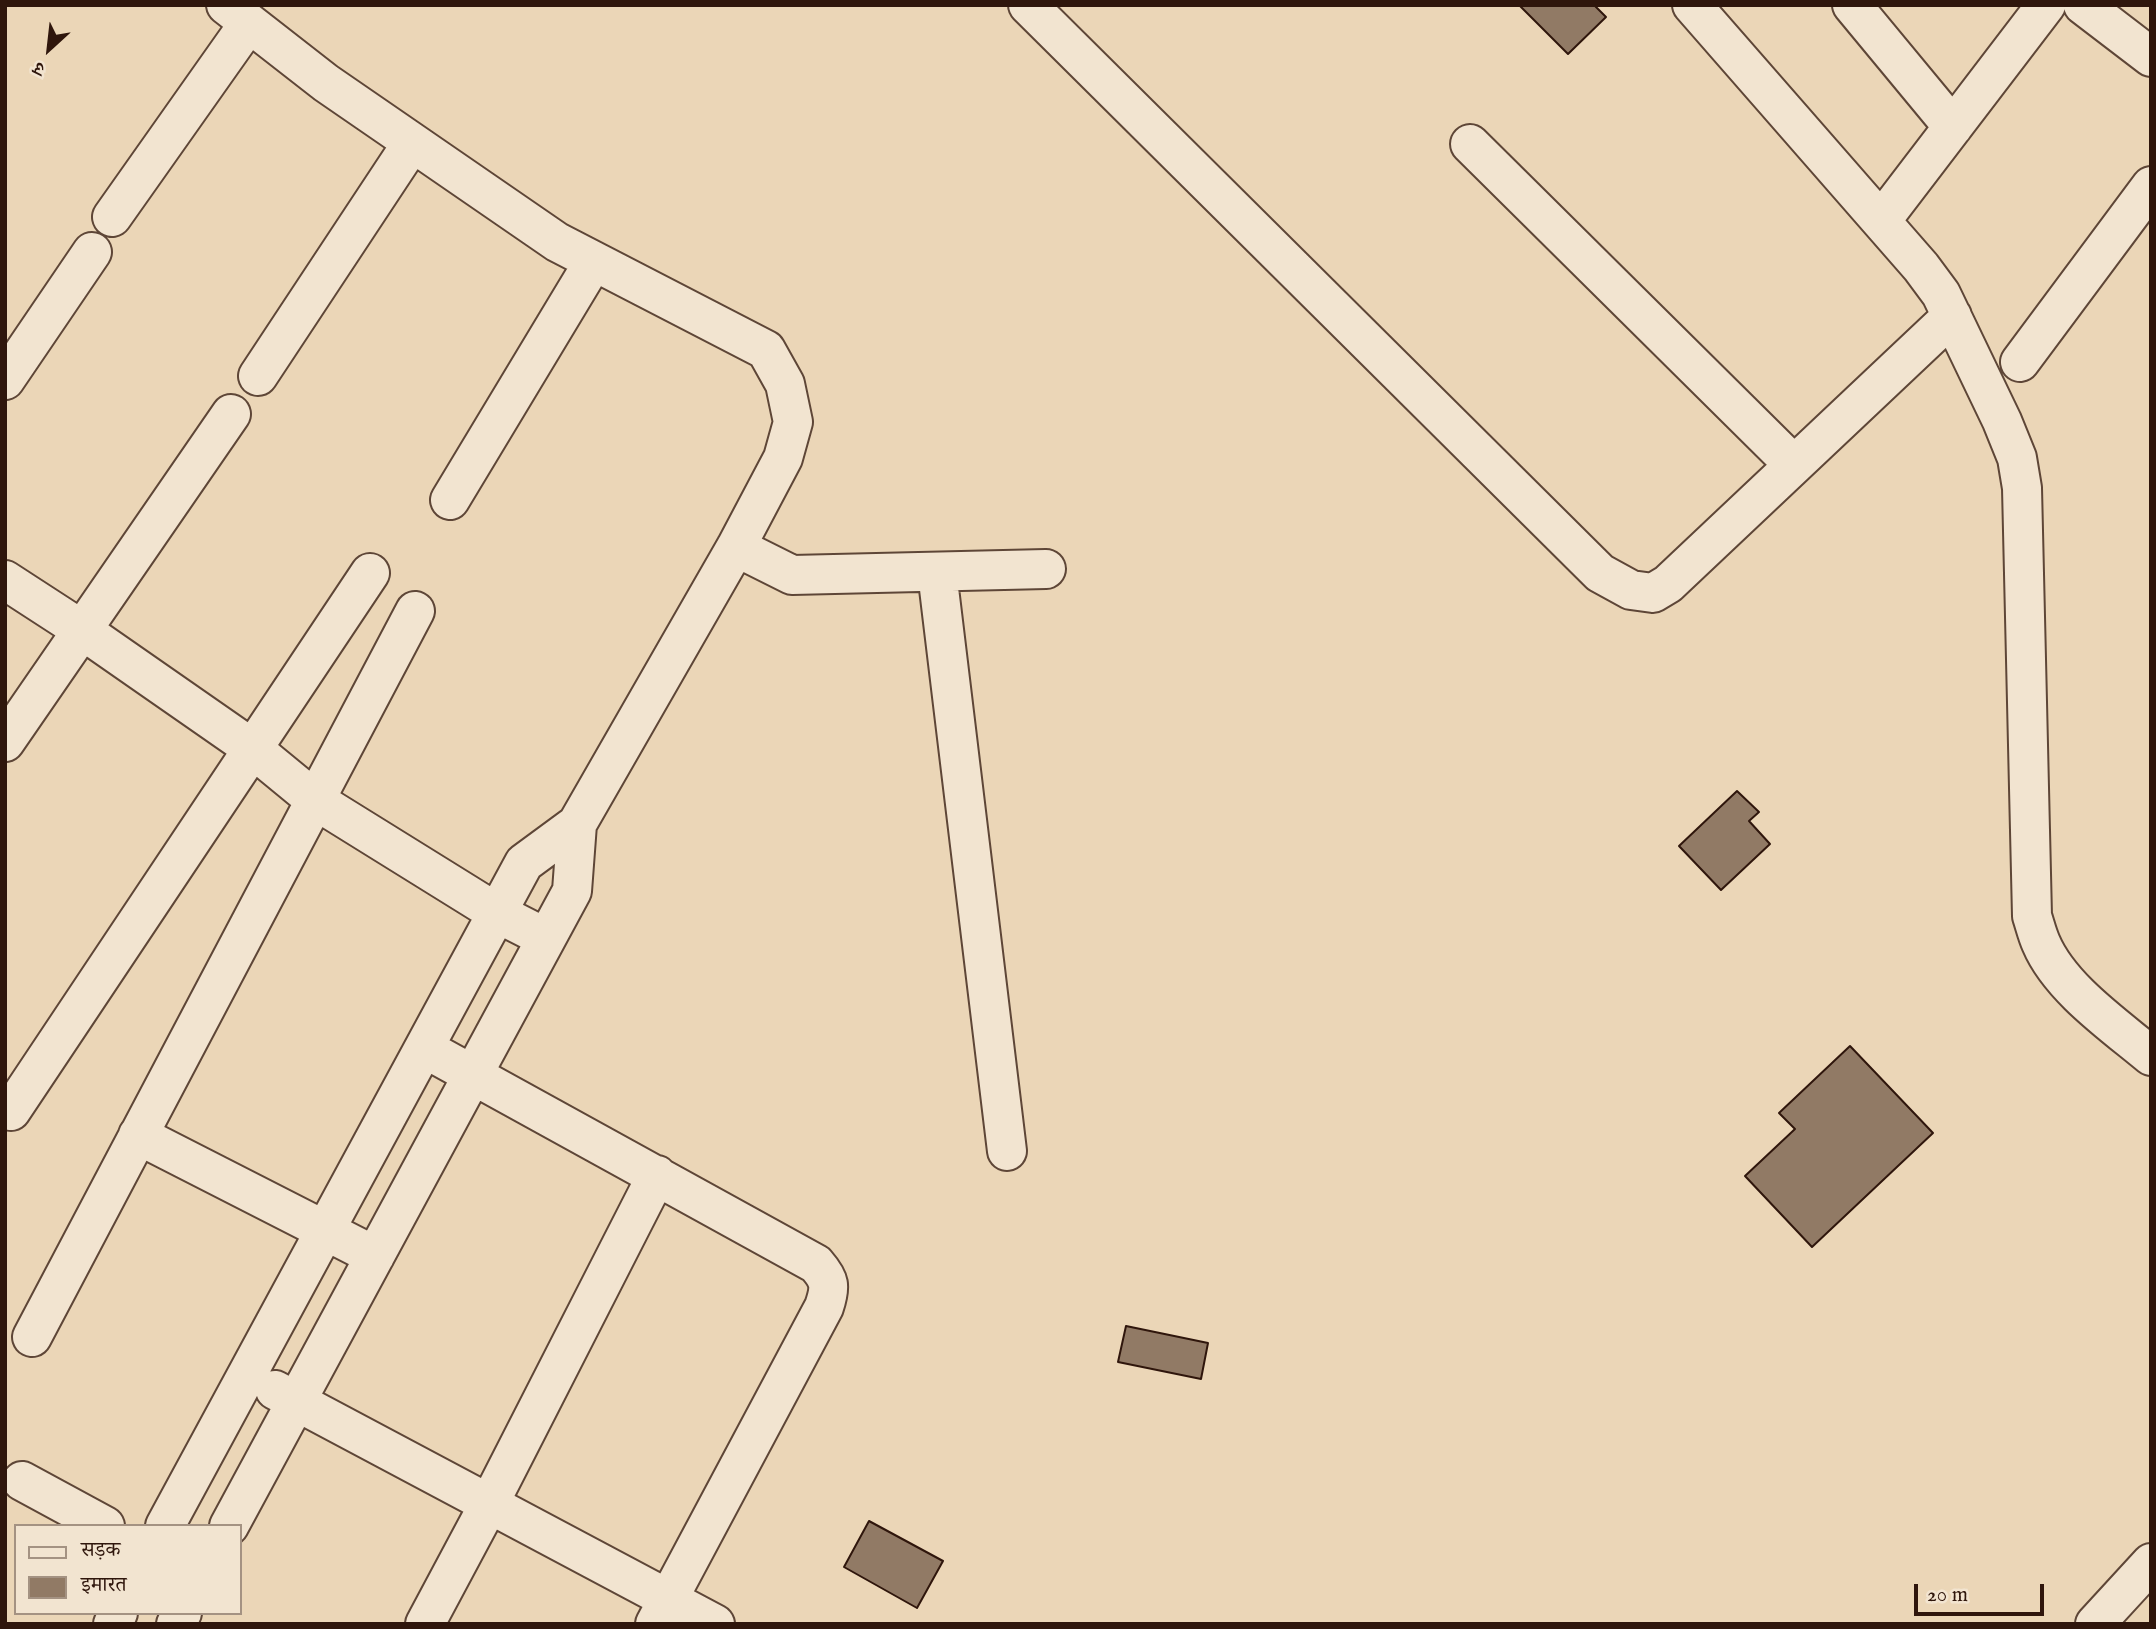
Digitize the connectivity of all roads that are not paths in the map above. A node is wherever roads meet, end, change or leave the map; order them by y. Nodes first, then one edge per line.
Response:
1 (1028, 5) edge
2 (1692, 5) edge
3 (1852, 5) edge
4 (2046, 5) edge
5 (2082, 5) edge
6 (238, 14) edge
7 (2151, 57) edge
8 (1953, 127) junction
9 (412, 143) junction
10 (1470, 144) dead end
11 (2151, 186) edge
12 (112, 217) dead end
13 (1881, 221) junction
14 (92, 252) dead end
15 (594, 261) junction
16 (1952, 316) junction
17 (2020, 362) dead end
18 (258, 376) dead end
19 (5, 380) edge
20 (231, 414) dead end
21 (1794, 465) junction
22 (450, 500) dead end
23 (736, 547) junction
24 (1046, 569) dead end
25 (937, 572) junction
26 (370, 573) dead end
27 (5, 580) edge
28 (415, 611) dead end
29 (82, 630) junction
30 (5, 742) edge
31 (253, 749) junction
32 (315, 800) junction
33 (578, 824) junction
34 (497, 913) junction
35 (546, 938) junction
36 (424, 1048) junction
37 (2151, 1056) edge
38 (472, 1075) junction
39 (11, 1111) dead end
40 (138, 1135) junction
41 (1007, 1151) dead end
42 (657, 1175) junction
43 (326, 1229) junction
44 (374, 1256) junction
45 (32, 1337) dead end
46 (246, 1376) junction
47 (296, 1402) junction
48 (22, 1481) dead end
49 (489, 1504) junction
50 (101, 1524) edge
51 (167, 1524) edge
52 (230, 1524) edge
53 (2151, 1563) edge
54 (661, 1611) edge
55 (425, 1624) edge
56 (715, 1624) edge
57 (2095, 1624) edge

1 - 21 street
2 - 13 street
3 - 8 street
4 - 8 street
5 - 7 street
6 - 9 street
6 - 12 street
8 - 13 street
9 - 15 street
9 - 18 street
10 - 21 street
11 - 17 street
13 - 16 street
14 - 19 street
15 - 22 street
15 - 23 street
16 - 21 street
16 - 37 street
20 - 29 street
23 - 25 street
23 - 33 street
24 - 25 street
25 - 41 street
26 - 31 street
27 - 29 street
28 - 32 street
29 - 30 street
29 - 31 street
31 - 32 street
31 - 39 street
32 - 34 street
32 - 40 street
33 - 34 street
33 - 35 street
34 - 35 street
34 - 36 street
35 - 38 street
36 - 38 street
36 - 43 street
38 - 42 street
38 - 44 street
40 - 43 street
40 - 45 street
42 - 49 street
42 - 54 street
43 - 44 street
43 - 46 street
44 - 47 street
46 - 47 street
46 - 51 street
47 - 49 street
47 - 52 street
48 - 50 street
49 - 54 street
49 - 55 street
53 - 57 street
54 - 56 street

